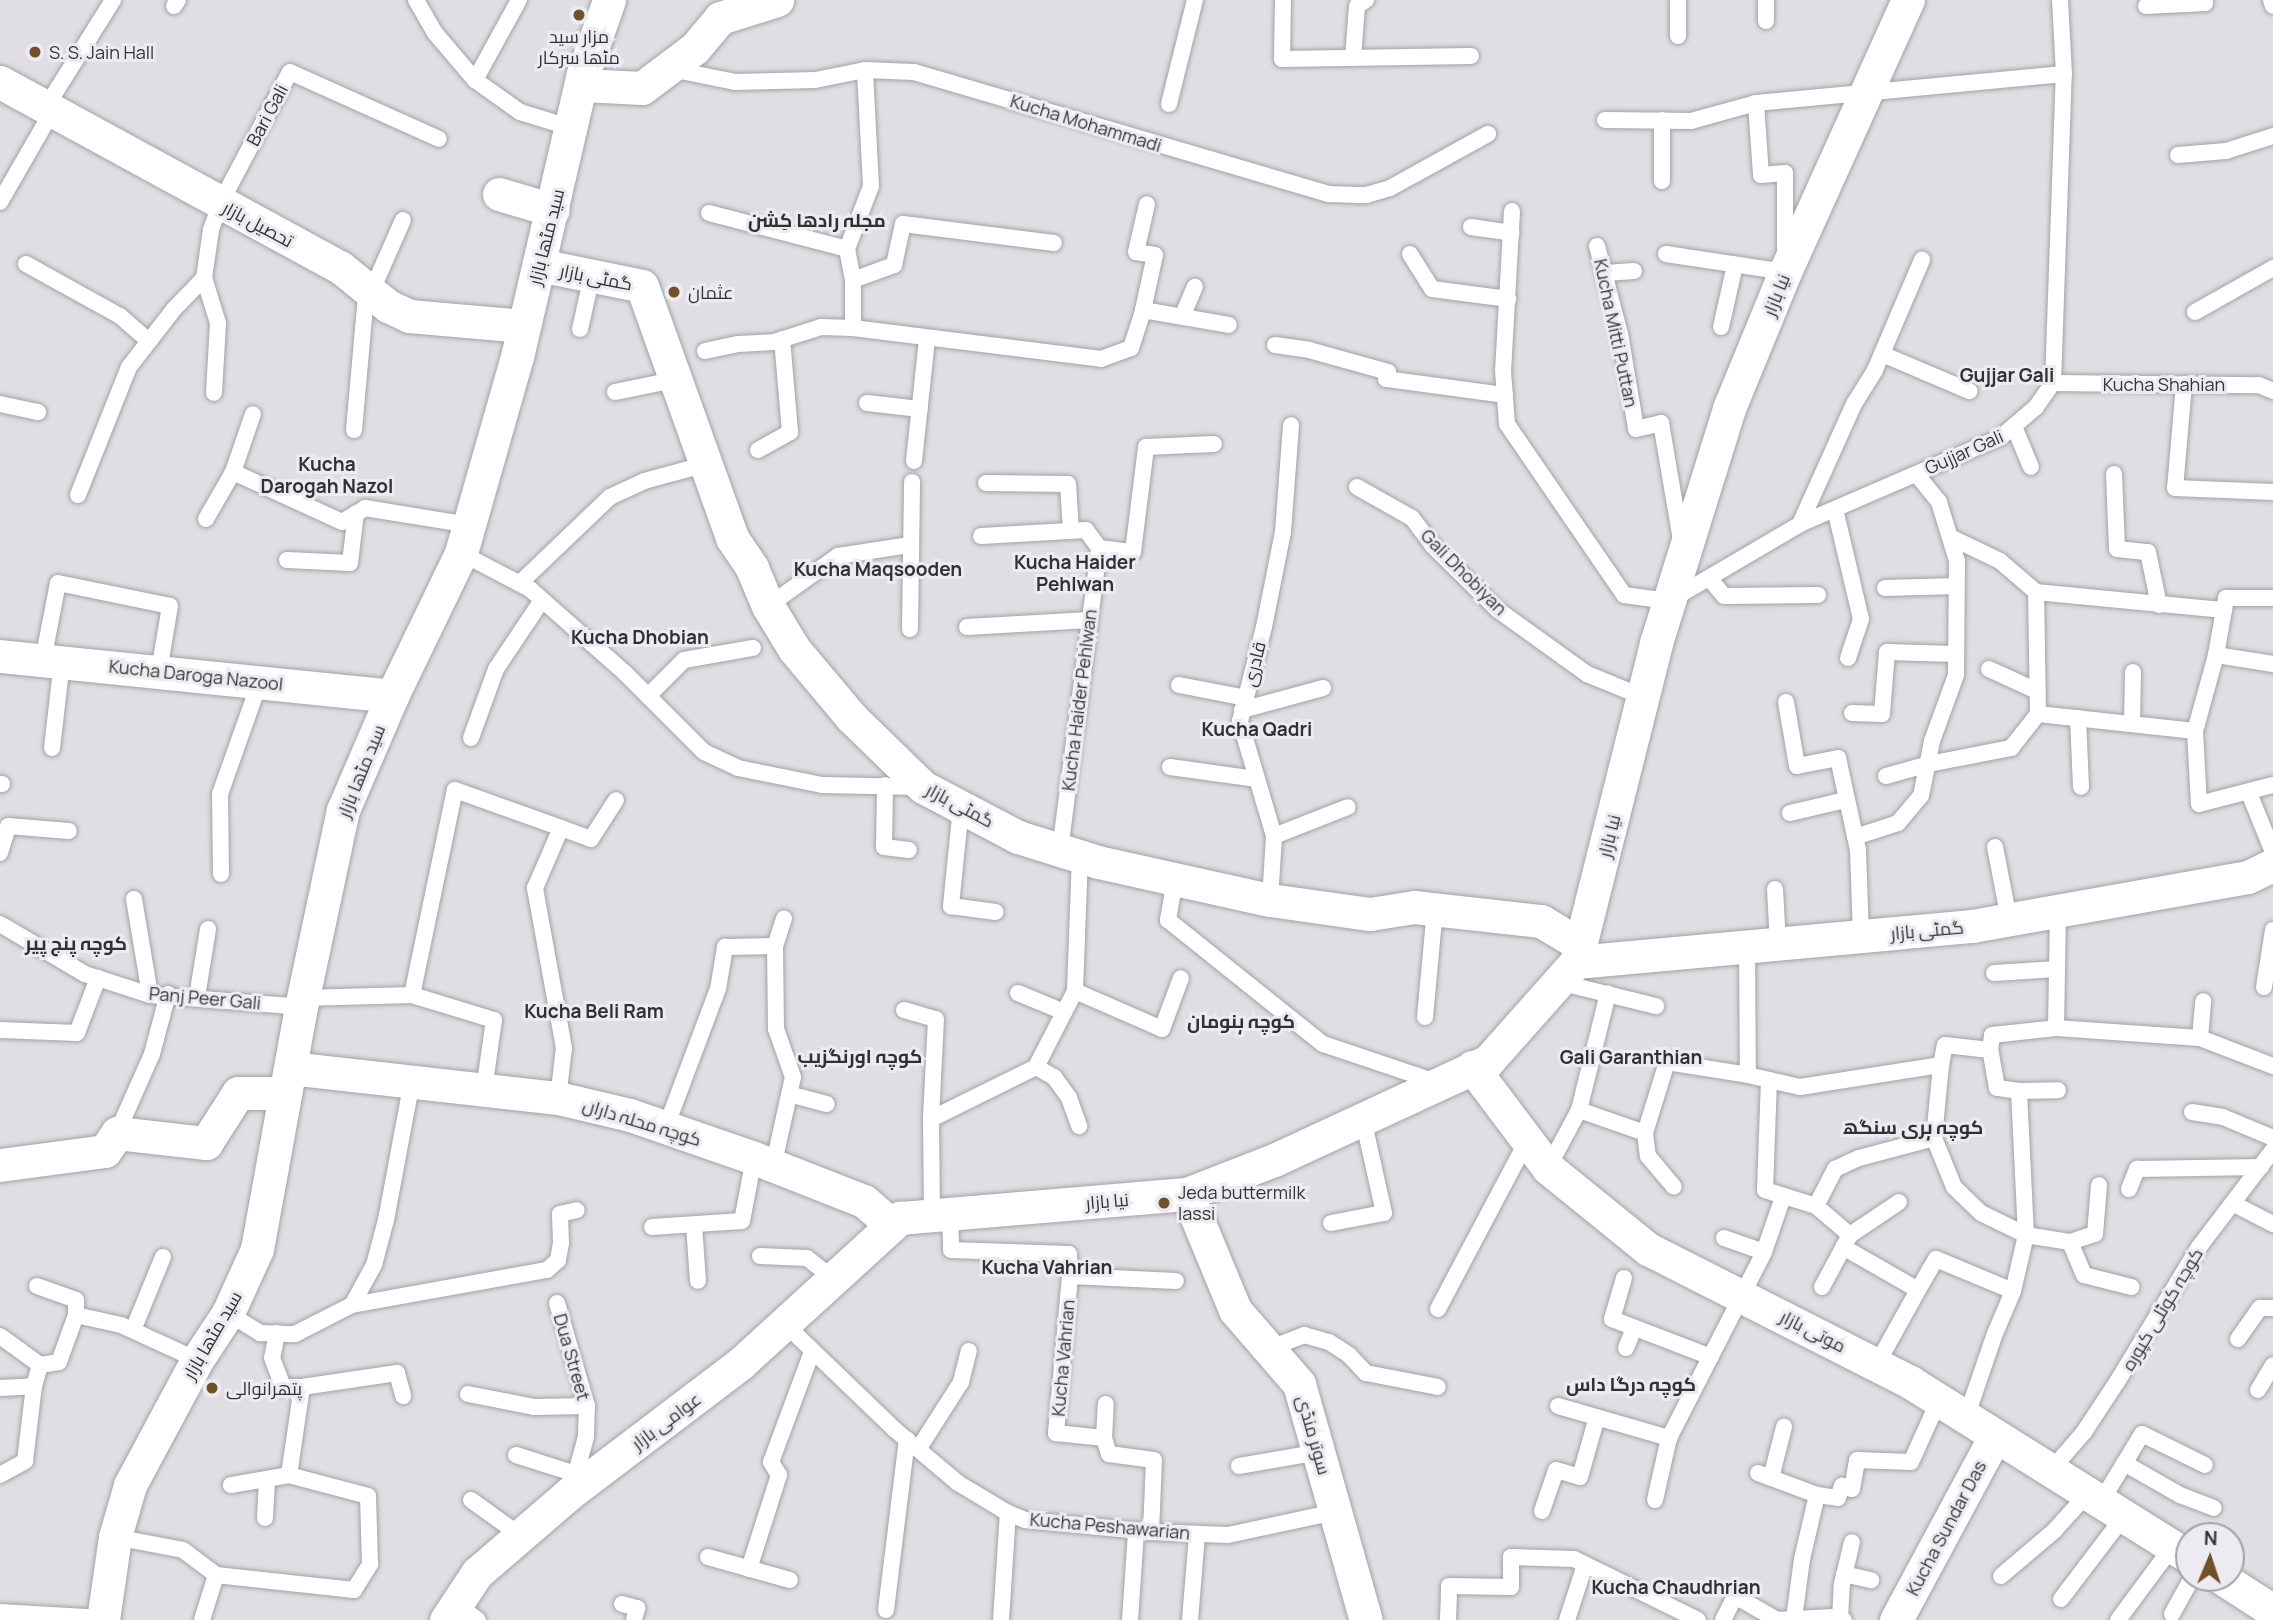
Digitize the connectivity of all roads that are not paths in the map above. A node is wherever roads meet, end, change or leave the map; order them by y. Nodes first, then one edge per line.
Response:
1 (113, 0) edge
2 (416, 0) edge
3 (519, 0) edge
4 (609, 0) edge
5 (777, 0) edge
6 (1195, 0) edge
7 (1283, 0) edge
8 (1366, 0) edge
9 (1678, 0) edge
10 (1766, 0) edge
11 (1908, 0) edge
12 (2060, 0) edge
13 (2205, 0) edge
14 (2271, 0) edge
15 (2146, 6) dead end
16 (2273, 6) edge
17 (1766, 20) dead end
18 (1678, 36) dead end
19 (1471, 56) dead end
20 (1353, 58) junction
21 (668, 69) junction
22 (864, 70) junction
23 (2064, 74) junction
24 (475, 80) junction
25 (0, 82) edge
26 (581, 85) junction
27 (1866, 93) junction
28 (1756, 103) junction
29 (1169, 104) dead end
30 (50, 109) junction
31 (1605, 120) dead end
32 (1662, 120) junction
33 (572, 128) junction
34 (1488, 134) dead end
35 (2273, 136) edge
36 (439, 139) dead end
37 (2178, 155) dead end
38 (1662, 181) dead end
39 (499, 194) dead end
40 (0, 202) edge
41 (1147, 204) dead end
42 (553, 210) junction
43 (1512, 211) dead end
44 (709, 213) dead end
45 (216, 217) junction
46 (402, 220) dead end
47 (1471, 227) dead end
48 (1512, 233) junction
49 (1054, 243) dead end
50 (1597, 246) dead end
51 (847, 249) junction
52 (1410, 254) dead end
53 (1666, 254) dead end
54 (1922, 260) dead end
55 (26, 264) dead end
56 (539, 265) junction
57 (1735, 265) junction
58 (2273, 268) edge
59 (1634, 271) dead end
60 (1785, 272) junction
61 (1605, 273) junction
62 (592, 276) junction
63 (204, 278) junction
64 (853, 280) junction
65 (1195, 287) dead end
66 (372, 291) junction
67 (1508, 299) junction
68 (1143, 310) junction
69 (2196, 312) dead end
70 (1182, 317) junction
71 (1228, 325) dead end
72 (524, 326) junction
73 (1721, 327) dead end
74 (853, 328) junction
75 (580, 329) dead end
76 (782, 339) junction
77 (927, 339) junction
78 (149, 341) junction
79 (1275, 345) dead end
80 (705, 351) dead end
81 (1882, 354) junction
82 (674, 380) junction
83 (2053, 383) junction
84 (2184, 384) junction
85 (1969, 391) dead end
86 (2273, 391) edge
87 (615, 392) dead end
88 (214, 393) dead end
89 (1505, 395) junction
90 (867, 403) dead end
91 (0, 404) edge
92 (920, 409) junction
93 (38, 412) dead end
94 (253, 414) dead end
95 (1291, 425) dead end
96 (2014, 429) junction
97 (354, 430) dead end
98 (1214, 444) dead end
99 (758, 450) dead end
100 (914, 461) dead end
101 (704, 465) junction
102 (2031, 467) dead end
103 (233, 472) junction
104 (1916, 474) junction
105 (2114, 474) dead end
106 (912, 482) dead end
107 (986, 483) dead end
108 (1357, 488) dead end
109 (2273, 492) edge
110 (78, 495) dead end
111 (1835, 509) junction
112 (356, 513) junction
113 (206, 519) dead end
114 (1800, 524) junction
115 (1071, 530) junction
116 (981, 536) dead end
117 (1950, 537) junction
118 (465, 539) junction
119 (910, 545) junction
120 (1099, 548) junction
121 (1684, 556) junction
122 (287, 559) dead end
123 (1709, 578) junction
124 (520, 583) junction
125 (1956, 586) junction
126 (1885, 588) dead end
127 (2036, 592) junction
128 (1818, 595) dead end
129 (2273, 598) edge
130 (542, 600) junction
131 (1669, 601) junction
132 (2159, 605) junction
133 (768, 606) junction
134 (2224, 610) junction
135 (1089, 620) junction
136 (967, 627) dead end
137 (910, 629) dead end
138 (753, 648) dead end
139 (1954, 654) junction
140 (2216, 655) junction
141 (0, 656) edge
142 (1848, 658) dead end
143 (53, 661) junction
144 (2273, 664) edge
145 (1989, 669) dead end
146 (159, 671) junction
147 (2133, 672) dead end
148 (260, 681) junction
149 (1179, 685) dead end
150 (1323, 688) dead end
151 (2037, 691) junction
152 (392, 696) junction
153 (648, 696) junction
154 (1643, 697) junction
155 (1786, 702) dead end
156 (1244, 704) junction
157 (1852, 713) dead end
158 (2038, 714) junction
159 (2078, 718) junction
160 (2132, 724) junction
161 (2195, 731) junction
162 (471, 738) dead end
163 (52, 748) dead end
164 (1929, 764) junction
165 (1170, 767) dead end
166 (1886, 776) dead end
167 (1257, 779) junction
168 (885, 785) junction
169 (2273, 785) edge
170 (923, 787) junction
171 (2081, 787) dead end
172 (2249, 793) junction
173 (616, 800) dead end
174 (1846, 800) junction
175 (961, 807) junction
176 (1348, 807) dead end
177 (1790, 813) dead end
178 (561, 828) junction
179 (69, 831) dead end
180 (1273, 836) junction
181 (1855, 836) junction
182 (1995, 847) dead end
183 (909, 850) dead end
184 (2273, 852) edge
185 (0, 853) edge
186 (1070, 853) junction
187 (2273, 865) edge
188 (221, 874) dead end
189 (1175, 879) junction
190 (2222, 881) junction
191 (2273, 885) edge
192 (1775, 890) dead end
193 (134, 899) dead end
194 (1270, 900) junction
195 (1435, 910) junction
196 (2058, 911) junction
197 (996, 912) dead end
198 (784, 918) dead end
199 (2009, 919) junction
200 (0, 924) edge
201 (208, 929) dead end
202 (2273, 930) edge
203 (1861, 937) junction
204 (1763, 945) junction
205 (775, 946) junction
206 (1572, 963) junction
207 (2057, 969) junction
208 (1994, 973) dead end
209 (99, 978) junction
210 (1181, 978) dead end
211 (2264, 987) dead end
212 (1075, 992) junction
213 (1018, 993) dead end
214 (1608, 994) junction
215 (150, 995) junction
216 (168, 995) junction
217 (411, 996) junction
218 (197, 997) junction
219 (2203, 1001) dead end
220 (302, 1003) junction
221 (1656, 1006) dead end
222 (904, 1010) dead end
223 (1064, 1012) junction
224 (1425, 1017) dead end
225 (2056, 1028) junction
226 (0, 1030) edge
227 (2200, 1038) junction
228 (1990, 1050) junction
229 (1941, 1065) junction
230 (2273, 1066) edge
231 (1036, 1067) junction
232 (1472, 1067) junction
233 (1748, 1075) junction
234 (1769, 1080) junction
235 (287, 1081) junction
236 (412, 1081) junction
237 (1438, 1083) junction
238 (484, 1089) junction
239 (2058, 1090) dead end
240 (2019, 1091) junction
241 (789, 1094) junction
242 (558, 1098) junction
243 (827, 1104) dead end
244 (1579, 1110) junction
245 (2192, 1112) dead end
246 (932, 1119) junction
247 (1363, 1119) junction
248 (1079, 1126) dead end
249 (666, 1127) junction
250 (117, 1133) junction
251 (1645, 1133) junction
252 (1934, 1138) junction
253 (2273, 1138) edge
254 (1528, 1139) junction
255 (2273, 1150) edge
256 (764, 1162) junction
257 (0, 1165) edge
258 (2261, 1167) junction
259 (1548, 1168) junction
260 (2099, 1185) dead end
261 (1674, 1187) dead end
262 (2129, 1189) dead end
263 (1186, 1194) junction
264 (1783, 1197) junction
265 (1899, 1202) dead end
266 (2234, 1204) junction
267 (1816, 1206) junction
268 (577, 1210) dead end
269 (941, 1215) junction
270 (1331, 1223) dead end
271 (2273, 1224) edge
272 (694, 1225) junction
273 (892, 1225) junction
274 (652, 1227) dead end
275 (2026, 1235) junction
276 (1724, 1238) dead end
277 (1847, 1241) junction
278 (2070, 1242) junction
279 (1764, 1252) junction
280 (760, 1256) dead end
281 (163, 1257) dead end
282 (1070, 1276) junction
283 (1624, 1278) dead end
284 (834, 1279) junction
285 (1176, 1281) dead end
286 (698, 1282) dead end
287 (37, 1286) dead end
288 (1822, 1287) dead end
289 (2131, 1287) dead end
290 (1918, 1290) junction
291 (2013, 1291) junction
292 (1743, 1296) junction
293 (557, 1303) dead end
294 (352, 1305) junction
295 (2273, 1308) edge
296 (1438, 1309) dead end
297 (228, 1313) junction
298 (76, 1315) junction
299 (785, 1324) junction
300 (1634, 1328) junction
301 (133, 1330) junction
302 (277, 1333) junction
303 (0, 1336) edge
304 (2238, 1339) dead end
305 (1626, 1348) dead end
306 (1268, 1349) junction
307 (969, 1351) dead end
308 (812, 1352) junction
309 (1711, 1357) junction
310 (197, 1360) junction
311 (1877, 1364) junction
312 (40, 1365) junction
313 (2273, 1366) edge
314 (34, 1386) junction
315 (302, 1387) junction
316 (1438, 1387) dead end
317 (0, 1388) edge
318 (2259, 1390) dead end
319 (468, 1394) dead end
320 (403, 1396) dead end
321 (1939, 1399) junction
322 (1107, 1405) dead end
323 (587, 1406) junction
324 (1558, 1406) dead end
325 (1967, 1415) junction
326 (1597, 1417) junction
327 (1784, 1427) dead end
328 (1995, 1436) junction
329 (1104, 1438) junction
330 (1669, 1438) junction
331 (913, 1444) junction
332 (1320, 1452) junction
333 (516, 1455) dead end
334 (2124, 1463) junction
335 (1239, 1465) dead end
336 (2205, 1465) dead end
337 (2052, 1469) junction
338 (0, 1475) edge
339 (289, 1475) junction
340 (267, 1479) junction
341 (573, 1483) junction
342 (231, 1485) dead end
343 (1817, 1494) junction
344 (471, 1500) dead end
345 (1655, 1500) dead end
346 (2105, 1503) junction
347 (2214, 1508) dead end
348 (1542, 1511) dead end
349 (1335, 1512) junction
350 (1008, 1513) junction
351 (265, 1518) dead end
352 (1143, 1532) junction
353 (1197, 1534) junction
354 (521, 1536) junction
355 (115, 1537) junction
356 (1852, 1542) dead end
357 (2175, 1547) edge
358 (708, 1557) dead end
359 (2175, 1558) edge
360 (1585, 1565) junction
361 (749, 1569) junction
362 (1844, 1574) junction
363 (216, 1575) junction
364 (2001, 1576) dead end
365 (790, 1580) dead end
366 (1871, 1580) dead end
367 (2184, 1592) edge
368 (2244, 1592) edge
369 (2061, 1599) dead end
370 (622, 1604) dead end
371 (886, 1609) dead end
372 (2273, 1611) edge
373 (0, 1612) edge
374 (2172, 1614) dead end
375 (461, 1615) edge
376 (103, 1619) edge
377 (1794, 1619) edge
378 (202, 1620) edge
379 (634, 1620) edge
380 (1001, 1620) edge
381 (1130, 1620) edge
382 (1190, 1620) edge
383 (1366, 1620) edge
384 (1448, 1620) edge
385 (1567, 1620) edge
386 (1698, 1620) edge
387 (1723, 1620) edge
388 (1842, 1620) edge
389 (1896, 1620) edge
390 (2118, 1620) edge

1 - 30 lane
2 - 24 lane
3 - 24 lane
4 - 26 street, سید مٹھا بازار
5 - 21 street
6 - 29 lane
7 - 20 lane
8 - 20 lane
9 - 18 lane
10 - 17 lane
11 - 27 street, نیا بازار
12 - 23 lane
13 - 15 lane
14 - 16 lane
19 - 20 lane
21 - 22 lane, Kucha Mohammadi
21 - 26 street
22 - 34 lane, Kucha Mohammadi
22 - 51 lane
23 - 27 lane
23 - 83 lane
24 - 33 lane
25 - 30 street, تحصیل بازار
26 - 33 street, سید مٹھا بازار
27 - 28 lane
27 - 60 street, نیا بازار
28 - 32 lane
28 - 60 lane
30 - 40 lane
30 - 45 street, تحصیل بازار
31 - 32 lane
32 - 38 lane
33 - 42 street, سید مٹھا بازار
35 - 37 lane
36 - 45 lane, Bari Gali
39 - 42 street
41 - 68 lane
42 - 56 street, سید مٹھا بازار
43 - 48 lane
44 - 51 lane
45 - 63 lane
45 - 66 street, تحصیل بازار
46 - 66 lane
47 - 48 lane
48 - 67 lane
49 - 64 lane
50 - 61 lane, Kucha Mitti Puttan
51 - 64 lane
52 - 67 lane
53 - 57 lane
54 - 81 lane
55 - 78 lane
56 - 62 street, گمٹی بازار
56 - 72 street, سید مٹھا بازار
57 - 60 lane
57 - 73 lane
58 - 69 lane
59 - 61 lane
60 - 121 street, نیا بازار
61 - 121 lane, Kucha Mitti Puttan
62 - 75 lane
62 - 82 street, گمٹی بازار
63 - 78 lane
63 - 88 lane
64 - 74 lane
65 - 70 lane
66 - 72 street, تحصیل بازار
66 - 97 lane
67 - 89 lane
68 - 70 lane
68 - 77 lane
70 - 71 lane
72 - 118 street, سید مٹھا بازار
74 - 76 lane
74 - 77 lane
76 - 80 lane
76 - 99 lane
77 - 92 lane
78 - 110 lane
79 - 89 lane
81 - 85 lane
81 - 114 lane
82 - 87 lane
82 - 101 street, گمٹی بازار
83 - 84 lane, Kucha Shahian
83 - 96 lane, Gujjar Gali
84 - 86 lane, Kucha Shahian
84 - 109 lane
89 - 131 lane
90 - 92 lane
91 - 93 lane
92 - 100 lane
94 - 103 lane
95 - 156 lane, قادری
96 - 102 lane
96 - 104 lane, Gujjar Gali
98 - 120 lane
101 - 124 lane
101 - 133 street, گمٹی بازار
103 - 112 lane
103 - 113 lane
104 - 111 lane, Gujjar Gali
104 - 117 lane
105 - 132 lane
106 - 119 lane
107 - 115 lane
108 - 154 lane, Gali Dhobiyan
111 - 114 lane, Gujjar Gali
111 - 142 lane
112 - 118 lane
112 - 122 lane
114 - 123 lane, Gujjar Gali
115 - 116 lane
115 - 120 lane
117 - 125 lane
117 - 127 lane
118 - 124 lane
118 - 152 street, سید مٹھا بازار
119 - 133 lane
119 - 137 lane
120 - 135 lane, Kucha Haider Pehlwan
121 - 131 street, نیا بازار
123 - 128 lane
123 - 131 lane, Gujjar Gali
124 - 130 lane
125 - 126 lane
125 - 139 lane
127 - 132 lane
127 - 151 lane
129 - 134 lane
130 - 153 lane
130 - 162 lane
131 - 154 street, نیا بازار
132 - 134 lane
133 - 170 street, گمٹی بازار
134 - 140 lane
135 - 136 lane
135 - 186 lane, Kucha Haider Pehlwan
138 - 153 lane
139 - 157 lane
139 - 164 lane
140 - 144 lane
140 - 161 lane
141 - 143 street, Kucha Daroga Nazool
143 - 146 street, Kucha Daroga Nazool
143 - 146 lane
143 - 163 lane
145 - 151 lane
146 - 148 street, Kucha Daroga Nazool
147 - 160 lane
148 - 152 street, Kucha Daroga Nazool
148 - 188 lane
149 - 156 lane
150 - 156 lane
151 - 158 lane
152 - 220 street, سید مٹھا بازار
153 - 168 lane
154 - 206 street, نیا بازار
155 - 174 lane
156 - 167 lane, قادری
158 - 159 lane
158 - 164 lane
159 - 160 lane
159 - 171 lane
160 - 161 lane
161 - 172 lane
164 - 166 lane
164 - 181 lane
165 - 167 lane
167 - 180 lane, قادری
168 - 170 lane
168 - 183 lane
169 - 172 lane
170 - 175 street, گمٹی بازار
172 - 184 lane
173 - 178 lane
174 - 177 lane
174 - 181 lane
175 - 186 street, گمٹی بازار
175 - 197 lane
176 - 180 lane
178 - 217 lane
178 - 242 lane
179 - 185 lane
180 - 194 lane, قادری
181 - 203 lane
182 - 199 lane
186 - 189 street, گمٹی بازار
186 - 212 lane, Kucha Haider Pehlwan
187 - 190 street, گمٹی بازار
189 - 194 street, گمٹی بازار
189 - 237 lane
190 - 191 lane
190 - 196 street, گمٹی بازار
192 - 204 lane
193 - 215 lane
194 - 195 street, گمٹی بازار
195 - 206 street, گمٹی بازار
195 - 224 lane
196 - 199 street, گمٹی بازار
196 - 207 lane
198 - 205 lane
199 - 203 street, گمٹی بازار
200 - 209 lane, Panj Peer Gali
201 - 218 lane
202 - 211 lane
203 - 204 street, گمٹی بازار
204 - 206 street, گمٹی بازار
204 - 233 lane
205 - 241 lane
205 - 249 lane
206 - 214 lane
206 - 232 street, نیا بازار
207 - 208 lane
207 - 225 lane
209 - 215 lane, Panj Peer Gali
209 - 226 lane
210 - 212 lane
212 - 223 lane
213 - 223 lane
214 - 221 lane
214 - 244 lane
215 - 216 lane, Panj Peer Gali
216 - 218 lane, Panj Peer Gali
216 - 250 lane
217 - 220 lane, Panj Peer Gali
217 - 238 lane, Panj Peer Gali
218 - 220 lane, Panj Peer Gali
219 - 227 lane
220 - 235 street, سید مٹھا بازار
222 - 246 lane
223 - 231 lane
225 - 227 lane
225 - 228 lane
227 - 230 lane
228 - 229 lane
228 - 240 lane
229 - 234 lane
229 - 252 lane
231 - 246 lane
231 - 248 lane
232 - 237 street, نیا بازار
232 - 254 street, موتی بازار
233 - 234 lane
233 - 251 lane
234 - 264 lane
235 - 236 street, کوچہ محلہ داراں
235 - 250 street, کوچہ محلہ داراں
235 - 297 street, سید مٹھا بازار
236 - 238 street, کوچہ محلہ داراں
236 - 294 lane
237 - 247 street, نیا بازار
238 - 242 street, کوچہ محلہ داراں
239 - 240 lane
240 - 275 lane
241 - 243 lane
241 - 256 lane
242 - 249 street, کوچہ محلہ داراں
244 - 251 lane
244 - 259 lane
245 - 253 lane
246 - 269 lane
247 - 263 street, نیا بازار
247 - 270 lane
249 - 256 street, کوچہ محلہ داراں
250 - 257 street
251 - 261 lane
252 - 267 lane
252 - 275 lane
254 - 259 street, موتی بازار
254 - 296 lane
255 - 258 lane, کوچہ کوٹلی کپورہ
256 - 272 lane
256 - 273 street, کوچہ محلہ داراں
258 - 262 lane
258 - 266 lane, کوچہ کوٹلی کپورہ
259 - 292 street, موتی بازار
260 - 278 lane
263 - 269 street, نیا بازار
263 - 306 street, سوتر منڈی
264 - 267 lane
264 - 279 lane
265 - 277 lane
266 - 271 lane
266 - 337 lane, کوچہ کوٹلی کپورہ
267 - 277 lane
268 - 294 lane
269 - 273 street, نیا بازار
269 - 282 lane, Kucha Vahrian
272 - 274 lane
272 - 286 lane
273 - 284 street, عوامی بازار
275 - 278 lane
275 - 291 lane
276 - 279 lane
277 - 288 lane
277 - 290 lane
278 - 289 lane
279 - 292 lane
280 - 284 lane
281 - 301 lane
282 - 285 lane
282 - 329 lane, Kucha Vahrian
283 - 300 lane
284 - 299 street, عوامی بازار
287 - 298 lane
290 - 291 lane
290 - 311 lane
291 - 325 lane
292 - 309 lane
292 - 311 street, موتی بازار
293 - 323 lane, Dua Street
294 - 302 lane
295 - 304 lane
297 - 302 lane
297 - 310 street, سید مٹھا بازار
298 - 301 lane
298 - 312 lane
299 - 308 lane, Kucha Peshawarian
299 - 341 street, عوامی بازار
300 - 305 lane
300 - 309 lane
301 - 310 lane
302 - 315 lane
303 - 312 lane
306 - 316 lane
306 - 332 street, سوتر منڈی
307 - 331 lane
308 - 331 lane, Kucha Peshawarian
308 - 361 lane
309 - 330 lane
310 - 355 street, سید مٹھا بازار
311 - 321 street, موتی بازار
312 - 314 lane
313 - 318 lane
314 - 317 lane
314 - 338 lane
315 - 320 lane
315 - 339 lane
319 - 323 lane
321 - 325 street, موتی بازار
321 - 343 lane
322 - 329 lane
323 - 341 lane, Dua Street
324 - 326 lane
325 - 328 street, موتی بازار
326 - 330 lane
326 - 348 lane
327 - 343 lane
328 - 337 street, موتی بازار
328 - 389 street, Kucha Sundar Das
329 - 352 lane
330 - 345 lane
331 - 350 lane, Kucha Peshawarian
331 - 371 lane
332 - 335 lane
332 - 349 street, سوتر منڈی
333 - 341 lane
334 - 336 lane
334 - 346 lane
334 - 347 lane
337 - 346 street, موتی بازار
339 - 340 lane
339 - 363 lane
340 - 342 lane
340 - 351 lane
341 - 354 street, عوامی بازار
343 - 377 lane
344 - 354 lane
346 - 357 street, موتی بازار
346 - 364 lane
346 - 369 lane
349 - 353 lane, Kucha Peshawarian
349 - 383 street, سوتر منڈی
350 - 352 lane, Kucha Peshawarian
350 - 380 lane
352 - 353 lane, Kucha Peshawarian
352 - 381 lane
353 - 382 lane
354 - 375 street, عوامی بازار
355 - 363 lane
355 - 376 street, سید مٹھا بازار
356 - 362 lane
358 - 361 lane
359 - 390 lane
360 - 384 lane
360 - 385 lane
360 - 386 lane
361 - 365 lane
362 - 366 lane
362 - 388 lane
363 - 378 lane
367 - 374 lane
368 - 372 street
370 - 379 lane
373 - 376 lane
377 - 387 lane
377 - 388 lane

